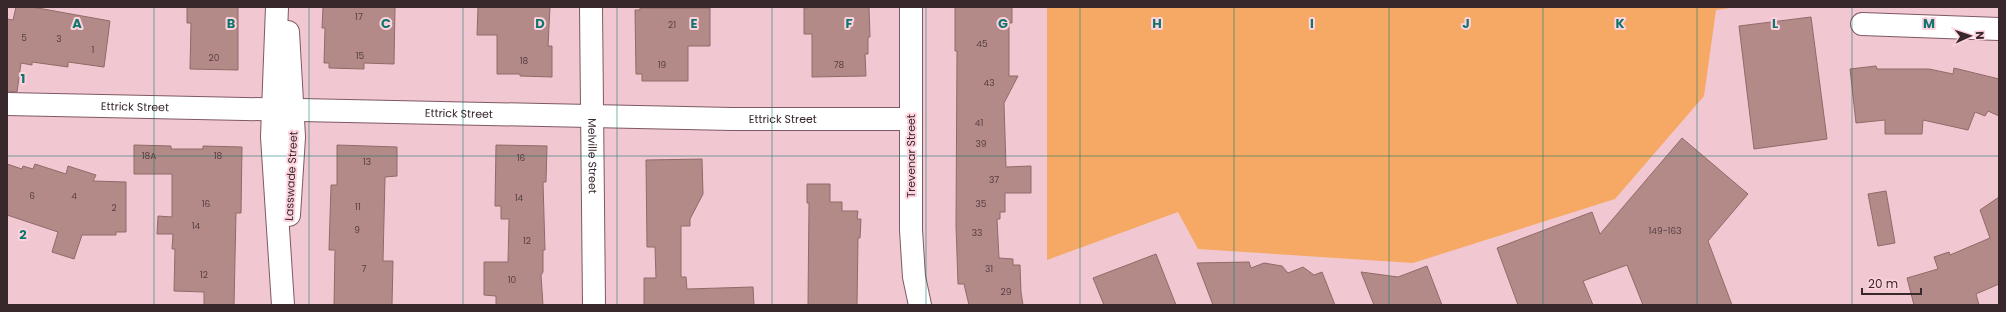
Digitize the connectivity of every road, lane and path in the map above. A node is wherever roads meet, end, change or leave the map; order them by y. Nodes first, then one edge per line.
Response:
1 (277, 7) edge
2 (286, 7) edge
3 (591, 7) edge
4 (911, 7) edge
5 (1862, 24) dead end
6 (1999, 29) edge
7 (7, 104) edge
8 (282, 110) junction
9 (591, 115) junction
10 (911, 119) junction
11 (282, 301) edge
12 (594, 305) edge
13 (920, 305) edge

1 - 8 street, Lasswade Street
2 - 8 street, Lasswade Street
3 - 9 street, Melville Street
4 - 10 street, Trevenar Street
5 - 6 street
7 - 8 street, Ettrick Street
8 - 9 street, Ettrick Street
8 - 11 street, Lasswade Street
9 - 10 street, Ettrick Street
9 - 12 street, Melville Street
10 - 13 street, Trevenar Street

